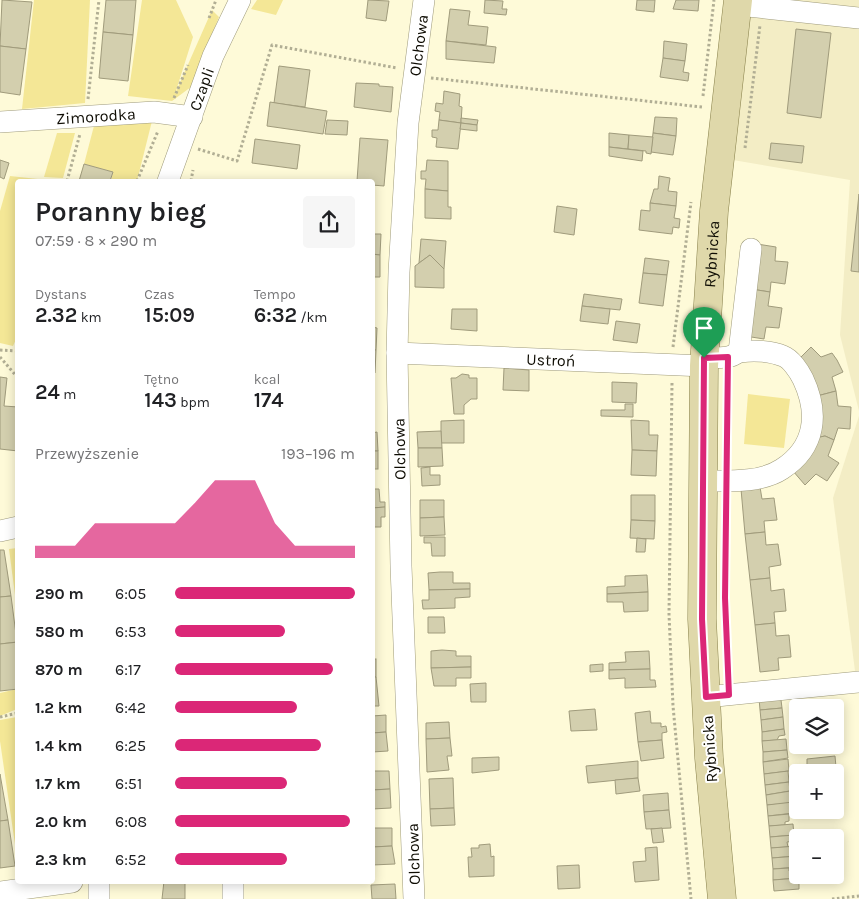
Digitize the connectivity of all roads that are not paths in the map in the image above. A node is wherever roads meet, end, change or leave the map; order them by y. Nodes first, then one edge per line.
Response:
1 (240, 0) edge
2 (424, 0) edge
3 (746, 4) edge
4 (859, 18) edge
5 (192, 117) junction
6 (0, 122) edge
7 (169, 179) edge
8 (750, 248) dead end
9 (397, 354) junction
10 (719, 358) junction
11 (716, 481) junction
12 (15, 528) edge
13 (0, 531) edge
14 (859, 682) edge
15 (706, 697) junction
16 (58, 884) edge
17 (72, 884) edge
18 (99, 884) edge
19 (233, 884) edge
20 (0, 892) edge
21 (71, 899) edge
22 (99, 899) edge
23 (233, 899) edge
24 (414, 899) edge
25 (722, 899) edge

1 - 5 street, Czapli
2 - 9 street, Olchowa
3 - 4 street
3 - 10 main road, Rybnicka
5 - 6 street, Zimorodka
5 - 7 street, Czapli
8 - 10 street
9 - 10 street, Ustroń
9 - 24 street, Olchowa
10 - 11 main road, Rybnicka
10 - 11 street, Ustroń
11 - 15 main road, Rybnicka
12 - 13 street
14 - 15 street
15 - 25 main road, Rybnicka
16 - 20 street
17 - 21 street
18 - 22 street
19 - 23 street

